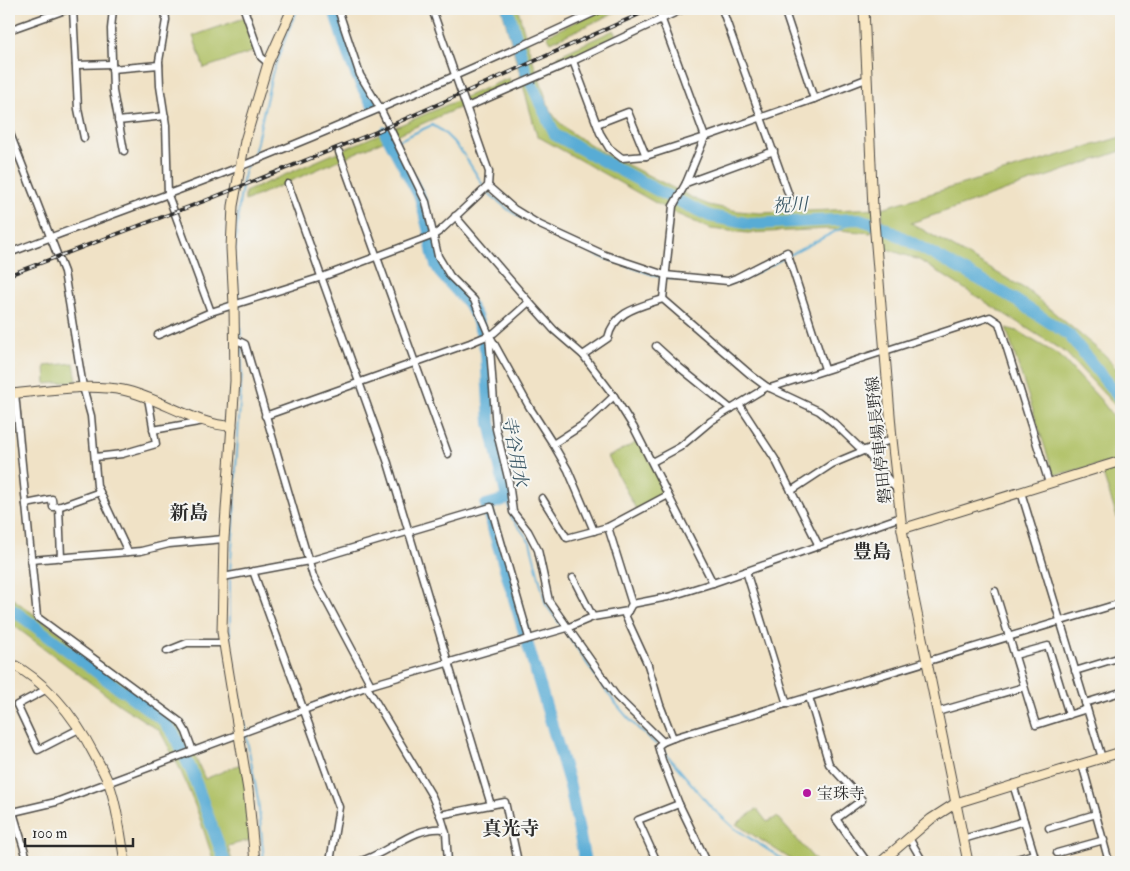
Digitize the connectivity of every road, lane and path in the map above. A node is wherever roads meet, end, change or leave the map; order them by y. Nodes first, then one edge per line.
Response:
1 (68, 9) edge
2 (73, 9) edge
3 (113, 9) edge
4 (165, 9) edge
5 (244, 9) edge
6 (292, 9) edge
7 (338, 9) edge
8 (432, 9) edge
9 (602, 9) edge
10 (658, 9) edge
11 (683, 9) edge
12 (722, 9) edge
13 (784, 9) edge
14 (864, 9) edge
15 (662, 19) junction
16 (9, 30) edge
17 (573, 60) junction
18 (268, 63) junction
19 (76, 65) junction
20 (159, 66) junction
21 (112, 67) junction
22 (455, 75) junction
23 (866, 79) junction
24 (814, 99) junction
25 (467, 107) junction
26 (380, 108) junction
27 (165, 116) junction
28 (762, 117) junction
29 (118, 121) junction
30 (597, 124) junction
31 (9, 131) edge
32 (84, 138) dead end
33 (705, 138) junction
34 (124, 151) dead end
35 (774, 151) junction
36 (339, 152) dead end
37 (646, 156) junction
38 (240, 167) junction
39 (686, 183) junction
40 (288, 184) dead end
41 (488, 186) junction
42 (168, 194) junction
43 (792, 204) dead end
44 (456, 216) junction
45 (434, 235) junction
46 (51, 237) junction
47 (9, 253) edge
48 (376, 255) junction
49 (665, 275) junction
50 (322, 277) junction
51 (662, 299) junction
52 (529, 302) junction
53 (234, 305) junction
54 (211, 312) junction
55 (158, 335) dead end
56 (489, 335) junction
57 (235, 339) junction
58 (656, 346) dead end
59 (885, 350) junction
60 (583, 355) junction
61 (415, 362) junction
62 (825, 369) junction
63 (359, 382) junction
64 (83, 387) junction
65 (768, 387) junction
66 (12, 394) edge
67 (614, 396) junction
68 (148, 398) junction
69 (739, 404) junction
70 (731, 409) junction
71 (265, 416) junction
72 (204, 421) junction
73 (232, 426) junction
74 (153, 430) junction
75 (892, 439) junction
76 (553, 444) junction
77 (864, 451) junction
78 (448, 454) dead end
79 (95, 458) junction
80 (1121, 461) edge
81 (652, 462) junction
82 (1049, 483) junction
83 (791, 491) junction
84 (898, 491) junction
85 (100, 492) junction
86 (1021, 492) junction
87 (668, 495) junction
88 (542, 498) dead end
89 (26, 504) junction
90 (59, 506) junction
91 (901, 518) junction
92 (608, 527) junction
93 (902, 528) junction
94 (594, 530) junction
95 (409, 531) junction
96 (224, 538) junction
97 (819, 546) junction
98 (128, 552) junction
99 (61, 558) junction
100 (31, 560) junction
101 (309, 561) junction
102 (253, 571) junction
103 (746, 571) junction
104 (223, 577) junction
105 (573, 578) dead end
106 (713, 583) junction
107 (995, 591) dead end
108 (1121, 604) edge
109 (630, 607) junction
110 (593, 617) junction
111 (1060, 622) junction
112 (567, 628) junction
113 (1009, 637) junction
114 (529, 638) junction
115 (223, 643) junction
116 (167, 651) dead end
117 (1015, 655) junction
118 (1121, 658) edge
119 (9, 662) edge
120 (448, 662) junction
121 (927, 662) junction
122 (1075, 671) junction
123 (369, 686) junction
124 (1024, 687) junction
125 (47, 689) junction
126 (1121, 692) edge
127 (809, 697) junction
128 (787, 704) junction
129 (1086, 706) junction
130 (303, 710) junction
131 (937, 712) junction
132 (1068, 715) junction
133 (79, 729) junction
134 (239, 733) junction
135 (673, 738) junction
136 (663, 742) junction
137 (193, 751) junction
138 (1121, 752) edge
139 (1102, 758) junction
140 (1082, 764) junction
141 (109, 783) junction
142 (1014, 784) junction
143 (956, 803) junction
144 (679, 804) junction
145 (491, 805) junction
146 (11, 813) edge
147 (1096, 814) junction
148 (440, 815) junction
149 (1024, 821) junction
150 (444, 828) junction
151 (1049, 828) dead end
152 (910, 838) junction
153 (962, 839) junction
154 (1104, 840) junction
155 (1057, 853) dead end
156 (28, 862) edge
157 (125, 862) edge
158 (256, 862) edge
159 (330, 862) edge
160 (358, 862) edge
161 (448, 862) edge
162 (518, 862) edge
163 (657, 862) edge
164 (707, 862) edge
165 (867, 862) edge
166 (881, 862) edge
167 (923, 862) edge
168 (968, 862) edge
169 (1006, 862) edge
170 (1109, 862) edge

1 - 16 street
2 - 19 street
3 - 21 street
4 - 20 street
5 - 18 street
6 - 18 street
7 - 26 street
8 - 22 street
9 - 22 street
10 - 15 street
11 - 15 street
12 - 28 street
13 - 24 street
14 - 23 street, 磐田停車場長野線
15 - 17 street
15 - 33 street
17 - 25 street
17 - 30 street
18 - 38 street
19 - 21 street
19 - 32 street
20 - 21 street
20 - 27 street
21 - 29 street
22 - 25 street
22 - 26 street
23 - 24 street
23 - 59 street, 磐田停車場長野線
24 - 28 street
25 - 41 street
26 - 38 street
26 - 45 street
27 - 29 street
27 - 42 street
28 - 33 street
28 - 35 street
29 - 34 street
30 - 37 street
30 - 37 street
31 - 46 street
33 - 37 street
33 - 39 street
35 - 39 street
35 - 43 street
36 - 48 street
38 - 42 street
38 - 53 street
39 - 49 street
40 - 50 street
41 - 44 street
41 - 49 street
42 - 46 street
42 - 54 street
44 - 45 street
44 - 52 street
45 - 48 street
45 - 56 street
46 - 47 street
46 - 64 street
48 - 50 street
48 - 61 street
49 - 51 street
49 - 62 street
50 - 53 street
50 - 63 street
51 - 60 street
51 - 65 street
52 - 56 street
52 - 60 street
53 - 54 street
53 - 57 street
54 - 55 street
56 - 61 street
56 - 76 street
56 - 112 street
57 - 71 street
57 - 73 street
58 - 70 street
59 - 62 street
59 - 75 street, 磐田停車場長野線
59 - 82 street
60 - 67 street
61 - 63 street
61 - 78 street
62 - 65 street
63 - 71 street
63 - 95 street
64 - 66 street
64 - 68 street
64 - 79 street
65 - 69 street
65 - 77 street
66 - 89 street
67 - 76 street
67 - 81 street
68 - 72 street
68 - 74 street
69 - 70 street
69 - 83 street
70 - 81 street
71 - 101 street
72 - 73 street
72 - 74 street
73 - 96 street
74 - 79 street
75 - 77 street
75 - 84 street, 磐田停車場長野線
76 - 94 street
77 - 83 street
77 - 84 street
79 - 85 street
80 - 82 street
81 - 87 street
82 - 86 street
83 - 97 street
84 - 91 street, 磐田停車場長野線
85 - 90 street
85 - 98 street
86 - 93 street
86 - 111 street
87 - 92 street
87 - 106 street
88 - 94 street
89 - 90 street
89 - 100 street
90 - 99 street
91 - 93 street, 磐田停車場長野線
91 - 97 street
92 - 94 street
92 - 109 street
93 - 121 street, 磐田停車場長野線
95 - 101 street
95 - 114 street
95 - 120 street
96 - 98 street
96 - 104 street
97 - 103 street
98 - 99 street
99 - 100 street
100 - 137 street
101 - 102 street
101 - 123 street
102 - 104 street
102 - 130 street
103 - 106 street
103 - 128 street
104 - 115 street
105 - 110 street
106 - 109 street
107 - 113 street
108 - 111 street
109 - 110 street
109 - 135 street
110 - 112 street
111 - 113 street
111 - 122 street
112 - 114 street
112 - 136 street
113 - 117 street
113 - 121 street
114 - 120 street
115 - 116 street
115 - 134 street
117 - 124 street
117 - 132 street
118 - 122 street
119 - 125 street
120 - 123 street
120 - 145 street
121 - 127 street
121 - 131 street, 磐田停車場長野線
122 - 129 street
123 - 130 street
123 - 148 street
124 - 131 street
124 - 132 street
125 - 133 street
125 - 133 street
126 - 129 street
127 - 128 street
127 - 165 street
128 - 135 street
129 - 132 street
129 - 139 street
130 - 134 street
130 - 159 street
131 - 143 street, 磐田停車場長野線
133 - 141 street
134 - 137 street
134 - 158 street
135 - 136 street
136 - 144 street
137 - 141 street
138 - 139 street
139 - 140 street
140 - 142 street
140 - 147 street
141 - 146 street
141 - 157 street
142 - 143 street
142 - 149 street
143 - 152 street
143 - 153 street, 磐田停車場長野線
144 - 163 street
144 - 164 street
145 - 148 street
145 - 162 street
146 - 156 street
147 - 151 street
147 - 154 street
148 - 150 street
149 - 153 street
149 - 169 street
150 - 160 street
150 - 161 street
152 - 166 street
152 - 167 street
153 - 168 street, 磐田停車場長野線
154 - 155 street
154 - 170 street

